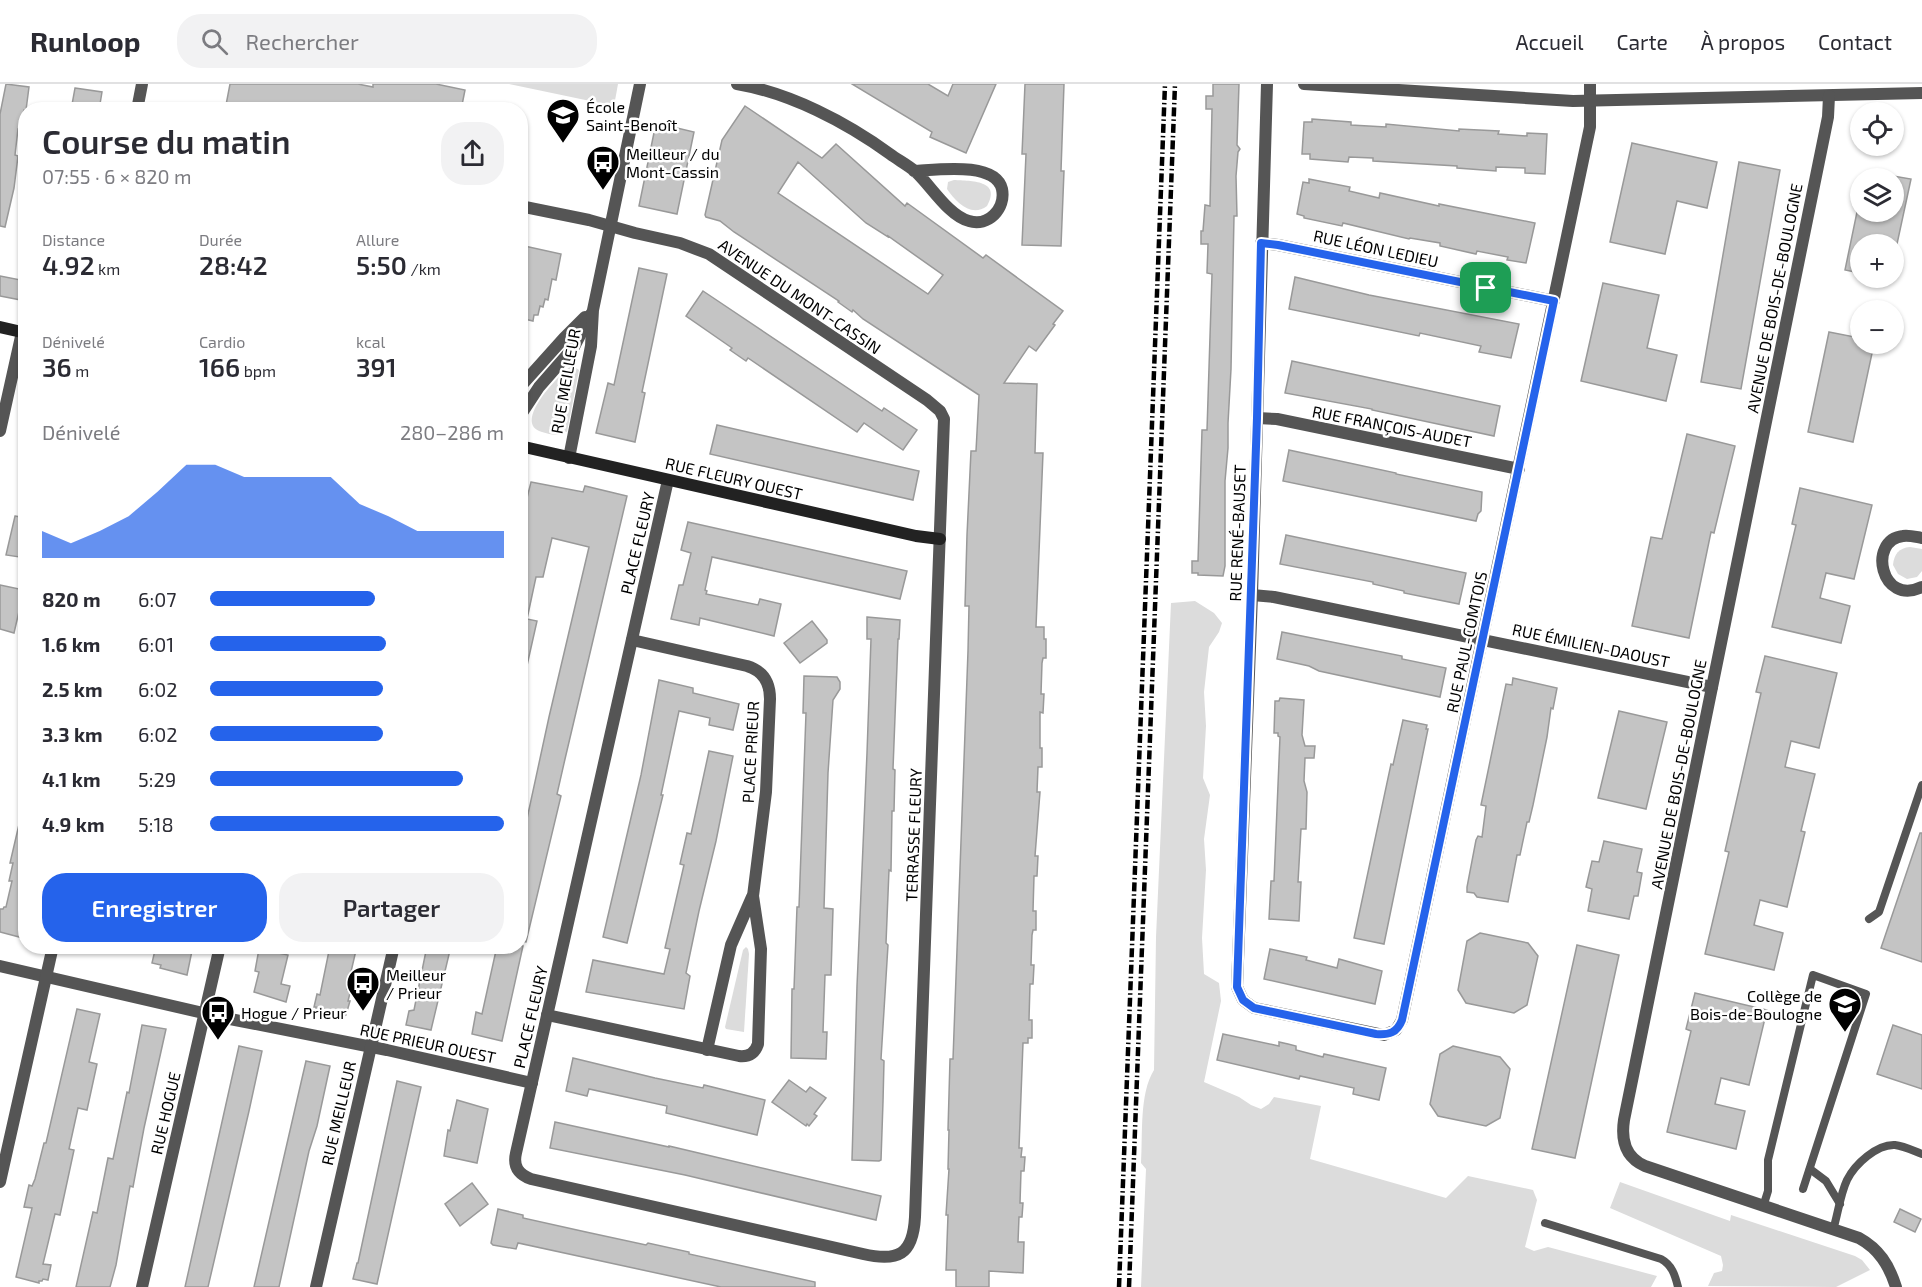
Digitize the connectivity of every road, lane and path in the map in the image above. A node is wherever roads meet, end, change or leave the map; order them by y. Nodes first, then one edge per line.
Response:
1 (142, 84) edge
2 (640, 84) edge
3 (737, 84) edge
4 (1267, 84) edge
5 (1304, 84) edge
6 (1590, 84) edge
7 (1922, 93) edge
8 (1829, 96) junction
9 (1591, 101) junction
10 (139, 102) edge
11 (914, 171) junction
12 (528, 208) edge
13 (610, 226) junction
14 (1261, 243) junction
15 (1554, 301) junction
16 (593, 310) junction
17 (0, 327) edge
18 (18, 331) edge
19 (18, 357) edge
20 (528, 378) edge
21 (528, 402) edge
22 (943, 416) joint
23 (1257, 418) junction
24 (0, 431) edge
25 (528, 448) edge
26 (569, 458) junction
27 (1519, 469) junction
28 (668, 480) junction
29 (1922, 538) edge
30 (940, 539) junction
31 (1922, 587) edge
32 (1252, 595) junction
33 (632, 640) junction
34 (1483, 640) junction
35 (1712, 687) junction
36 (1922, 784) edge
37 (753, 896) junction
38 (1869, 919) dead end
39 (51, 954) edge
40 (218, 954) edge
41 (392, 954) edge
42 (0, 966) edge
43 (46, 976) junction
44 (1237, 982) joint
45 (204, 1013) junction
46 (547, 1015) junction
47 (370, 1047) junction
48 (707, 1050) junction
49 (532, 1083) junction
50 (1922, 1154) edge
51 (1810, 1169) junction
52 (0, 1182) edge
53 (1803, 1189) dead end
54 (1840, 1204) junction
55 (1763, 1206) junction
56 (1545, 1223) dead end
57 (1833, 1230) junction
58 (904, 1252) joint
59 (142, 1287) edge
60 (316, 1287) edge
61 (1678, 1287) edge
62 (1896, 1287) edge

1 - 10 street
2 - 13 street, RUE MEILLEUR
3 - 11 street
4 - 14 street, RUE RENÉ-BAUSET
5 - 9 street
6 - 9 street, RUE PAUL-COMTOIS
7 - 8 street
8 - 9 street
8 - 35 street, AVENUE DE BOIS-DE-BOULOGNE
9 - 15 street, RUE PAUL-COMTOIS
11 - 11 street
12 - 13 street, AVENUE DU MONT-CASSIN
13 - 16 street, RUE MEILLEUR
13 - 22 street, AVENUE DU MONT-CASSIN
14 - 15 street, RUE LÉON LEDIEU
14 - 23 street, RUE RENÉ-BAUSET
15 - 27 street, RUE PAUL-COMTOIS
16 - 20 street, RUE MEILLEUR
16 - 21 street, RUE MEILLEUR
16 - 26 street, RUE MEILLEUR
17 - 18 street
19 - 24 street
22 - 30 street, TERRASSE FLEURY
23 - 27 street, RUE FRANÇOIS-AUDET
23 - 32 street, RUE RENÉ-BAUSET
25 - 26 street, RUE FLEURY OUEST
26 - 28 street, RUE FLEURY OUEST
27 - 34 street, RUE PAUL-COMTOIS
28 - 30 street, RUE FLEURY OUEST
28 - 33 street, PLACE FLEURY
29 - 31 street
30 - 58 street, TERRASSE FLEURY
32 - 34 street, RUE ÉMILIEN-DAOUST
32 - 44 street, RUE RENÉ-BAUSET
33 - 37 street, PLACE PRIEUR
33 - 46 street, PLACE FLEURY
34 - 35 street, RUE ÉMILIEN-DAOUST
34 - 44 street, RUE PAUL-COMTOIS
35 - 55 street, AVENUE DE BOIS-DE-BOULOGNE
36 - 38 lane
37 - 48 street, PLACE PRIEUR
37 - 48 street, PLACE PRIEUR
39 - 43 street
40 - 45 street, RUE HOGUE
41 - 47 street, RUE MEILLEUR
42 - 43 street, RUE PRIEUR OUEST
43 - 45 street, RUE PRIEUR OUEST
43 - 52 street
45 - 47 street, RUE PRIEUR OUEST
45 - 59 street, RUE HOGUE
46 - 48 street, PLACE PRIEUR
46 - 49 street, PLACE FLEURY
47 - 49 street, RUE PRIEUR OUEST
47 - 60 street, RUE MEILLEUR
49 - 58 street, PLACE FLEURY
50 - 54 lane
51 - 53 lane
51 - 54 lane
51 - 55 lane
54 - 57 lane
55 - 57 street, AVENUE DE BOIS-DE-BOULOGNE
56 - 61 lane
57 - 62 street, AVENUE DE BOIS-DE-BOULOGNE

